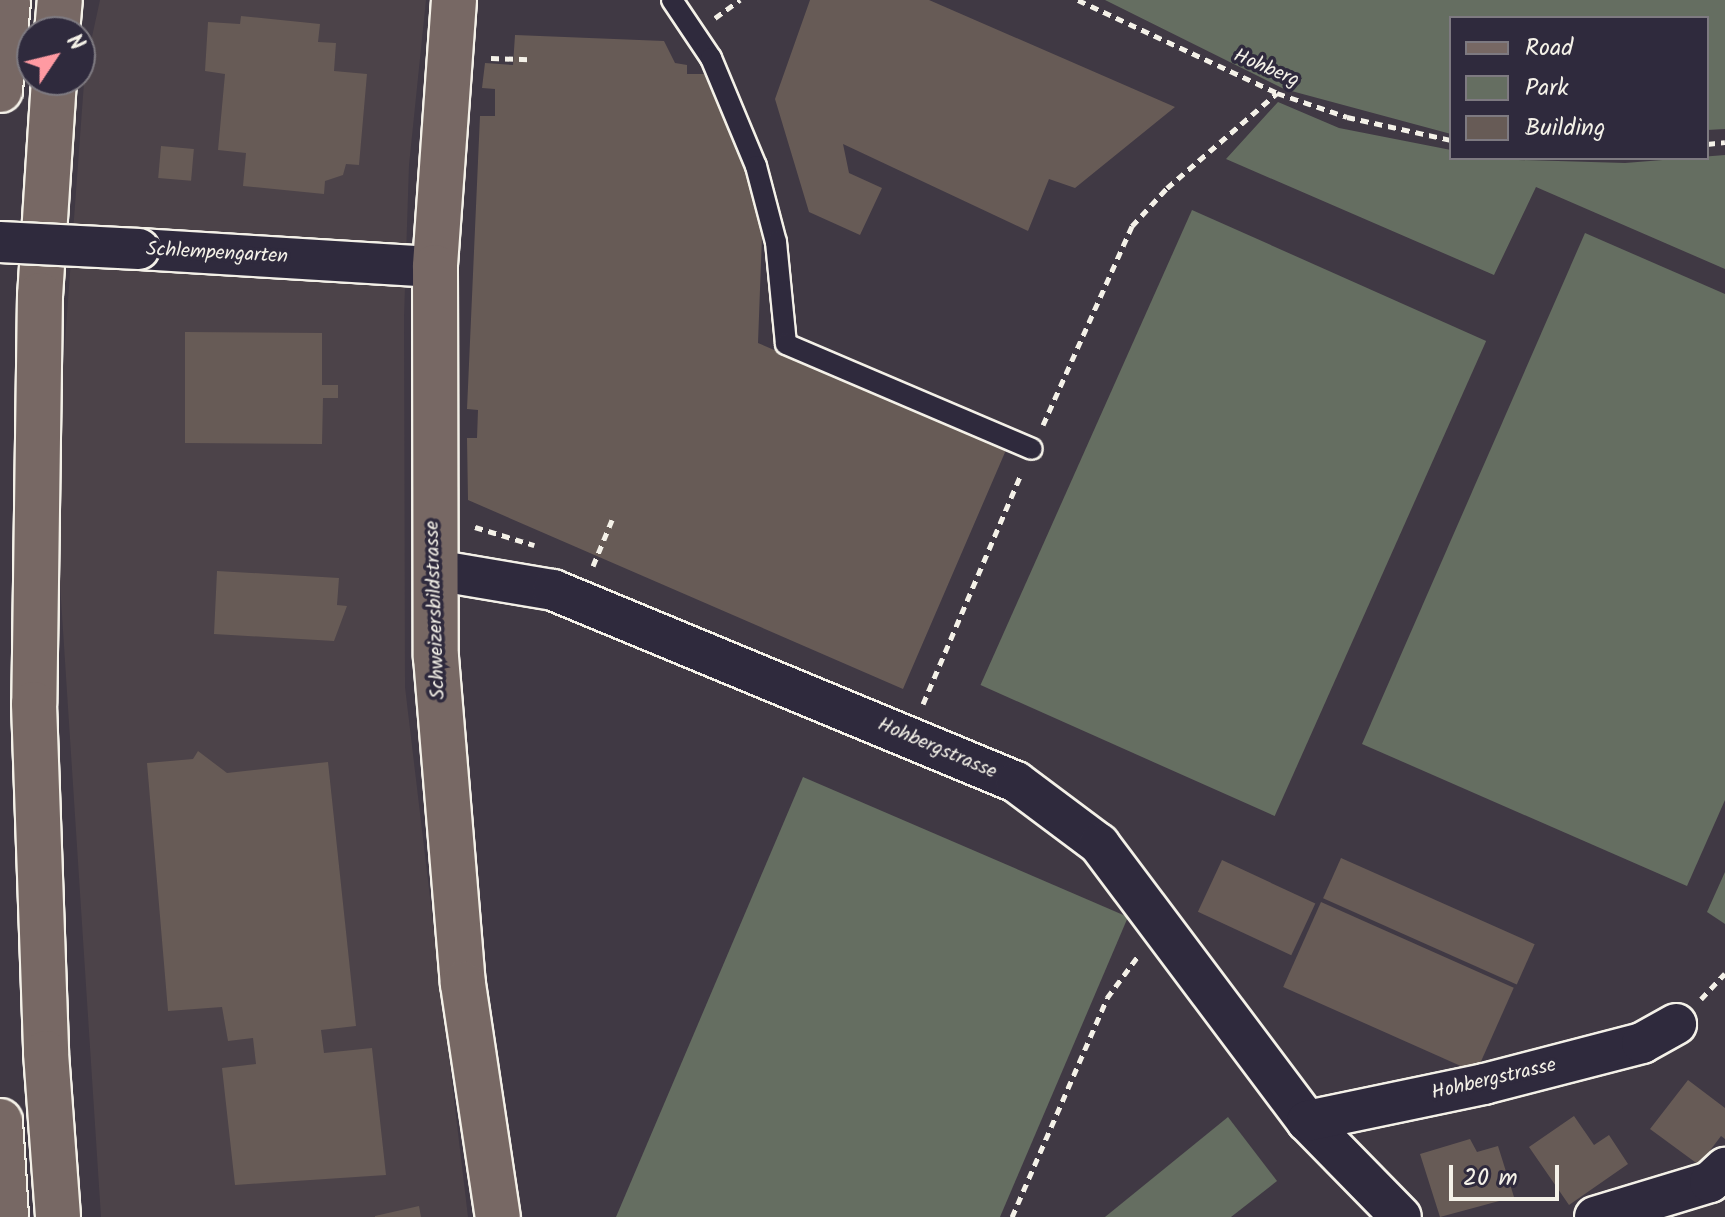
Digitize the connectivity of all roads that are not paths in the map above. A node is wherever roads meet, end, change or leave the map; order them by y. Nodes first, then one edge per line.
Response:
1 (8, 0) edge
2 (454, 0) edge
3 (672, 0) edge
4 (0, 90) edge
5 (53, 96) edge
6 (0, 242) edge
7 (435, 267) junction
8 (1032, 449) road end
9 (435, 570) junction
10 (1676, 1024) dead end
11 (0, 1121) edge
12 (1307, 1121) junction
13 (1725, 1168) edge
14 (6, 1217) edge
15 (58, 1217) edge
16 (498, 1217) edge
17 (1401, 1217) edge
18 (1595, 1217) edge

1 - 4 main road
2 - 7 main road, Schweizersbildstrasse
3 - 8 lane
5 - 15 main road
6 - 7 street, Schlempengarten, bridge
7 - 9 main road, Schweizersbildstrasse
9 - 12 street, Hohbergstrasse
9 - 16 main road, Schweizersbildstrasse
10 - 12 street, Hohbergstrasse
11 - 14 main road
12 - 17 street, Hohbergstrasse
13 - 18 street

